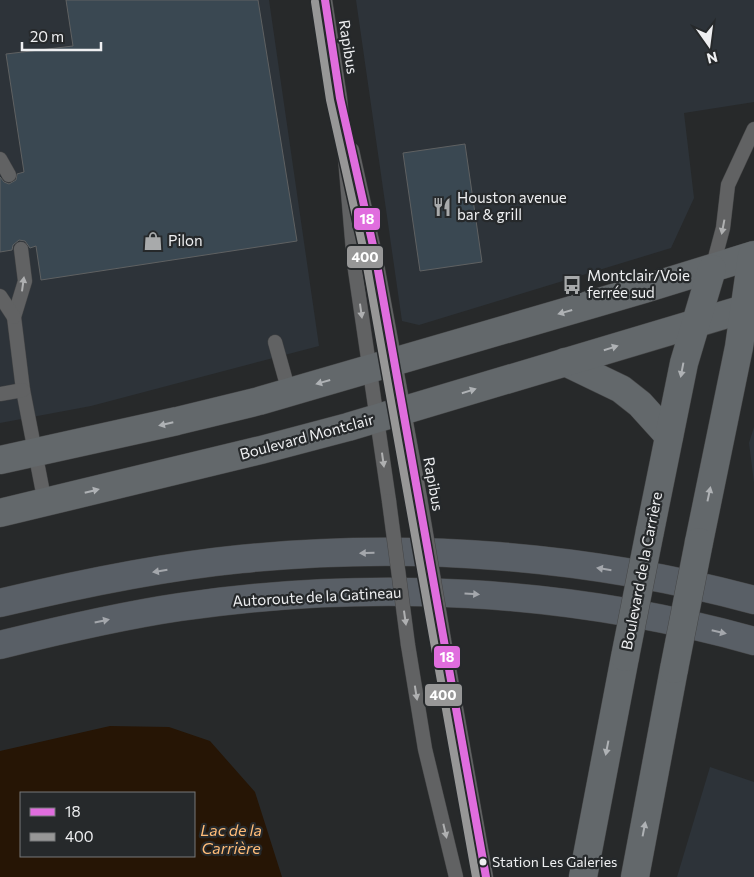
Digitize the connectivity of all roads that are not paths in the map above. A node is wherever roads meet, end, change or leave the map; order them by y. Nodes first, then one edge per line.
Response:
1 (325, 0) edge
2 (340, 98) junction
3 (754, 128) edge
4 (0, 159) edge
5 (9, 175) dead end
6 (21, 249) dead end
7 (753, 251) edge
8 (712, 268) junction
9 (0, 296) edge
10 (749, 307) edge
11 (14, 317) junction
12 (695, 323) junction
13 (275, 342) dead end
14 (565, 362) junction
15 (382, 365) junction
16 (24, 390) junction
17 (289, 392) junction
18 (0, 394) edge
19 (404, 411) junction
20 (377, 419) junction
21 (669, 436) junction
22 (34, 452) junction
23 (0, 460) edge
24 (45, 503) junction
25 (0, 513) edge
26 (754, 600) edge
27 (0, 603) edge
28 (754, 641) edge
29 (0, 645) edge
30 (456, 877) edge
31 (486, 877) edge
32 (584, 877) edge
33 (636, 877) edge

1 - 2 lane, Rapibus
2 - 15 lane, Rapibus
2 -> 15 lane, Rapibus
3 -> 8 lane
4 - 5 lane
11 -> 6 lane
7 - 8 main road
7 - 10 main road
8 - 12 main road, Boulevard de la Carrière
8 -> 15 main road
9 - 11 lane
10 - 12 main road, Boulevard Montclair
33 -> 10 main road, bridge
11 - 16 lane
14 -> 12 main road, Boulevard Montclair
12 -> 21 main road, Boulevard de la Carrière
13 - 17 lane
19 -> 14 main road, Boulevard Montclair
14 - 21 main road
15 -> 17 main road
15 - 19 lane, Rapibus
15 - 20 lane, Rapibus
16 - 18 lane
16 - 22 lane
17 -> 22 main road
19 - 20 main road, Boulevard Montclair
19 - 31 lane, Rapibus, bridge
24 -> 20 main road, Boulevard Montclair
20 -> 30 lane, Rapibus, bridge
21 -> 32 main road, Boulevard de la Carrière, bridge
22 - 23 main road
22 - 24 lane
24 - 25 main road, Boulevard Montclair
26 -> 27 highway
29 -> 28 highway, Autoroute de la Gatineau

